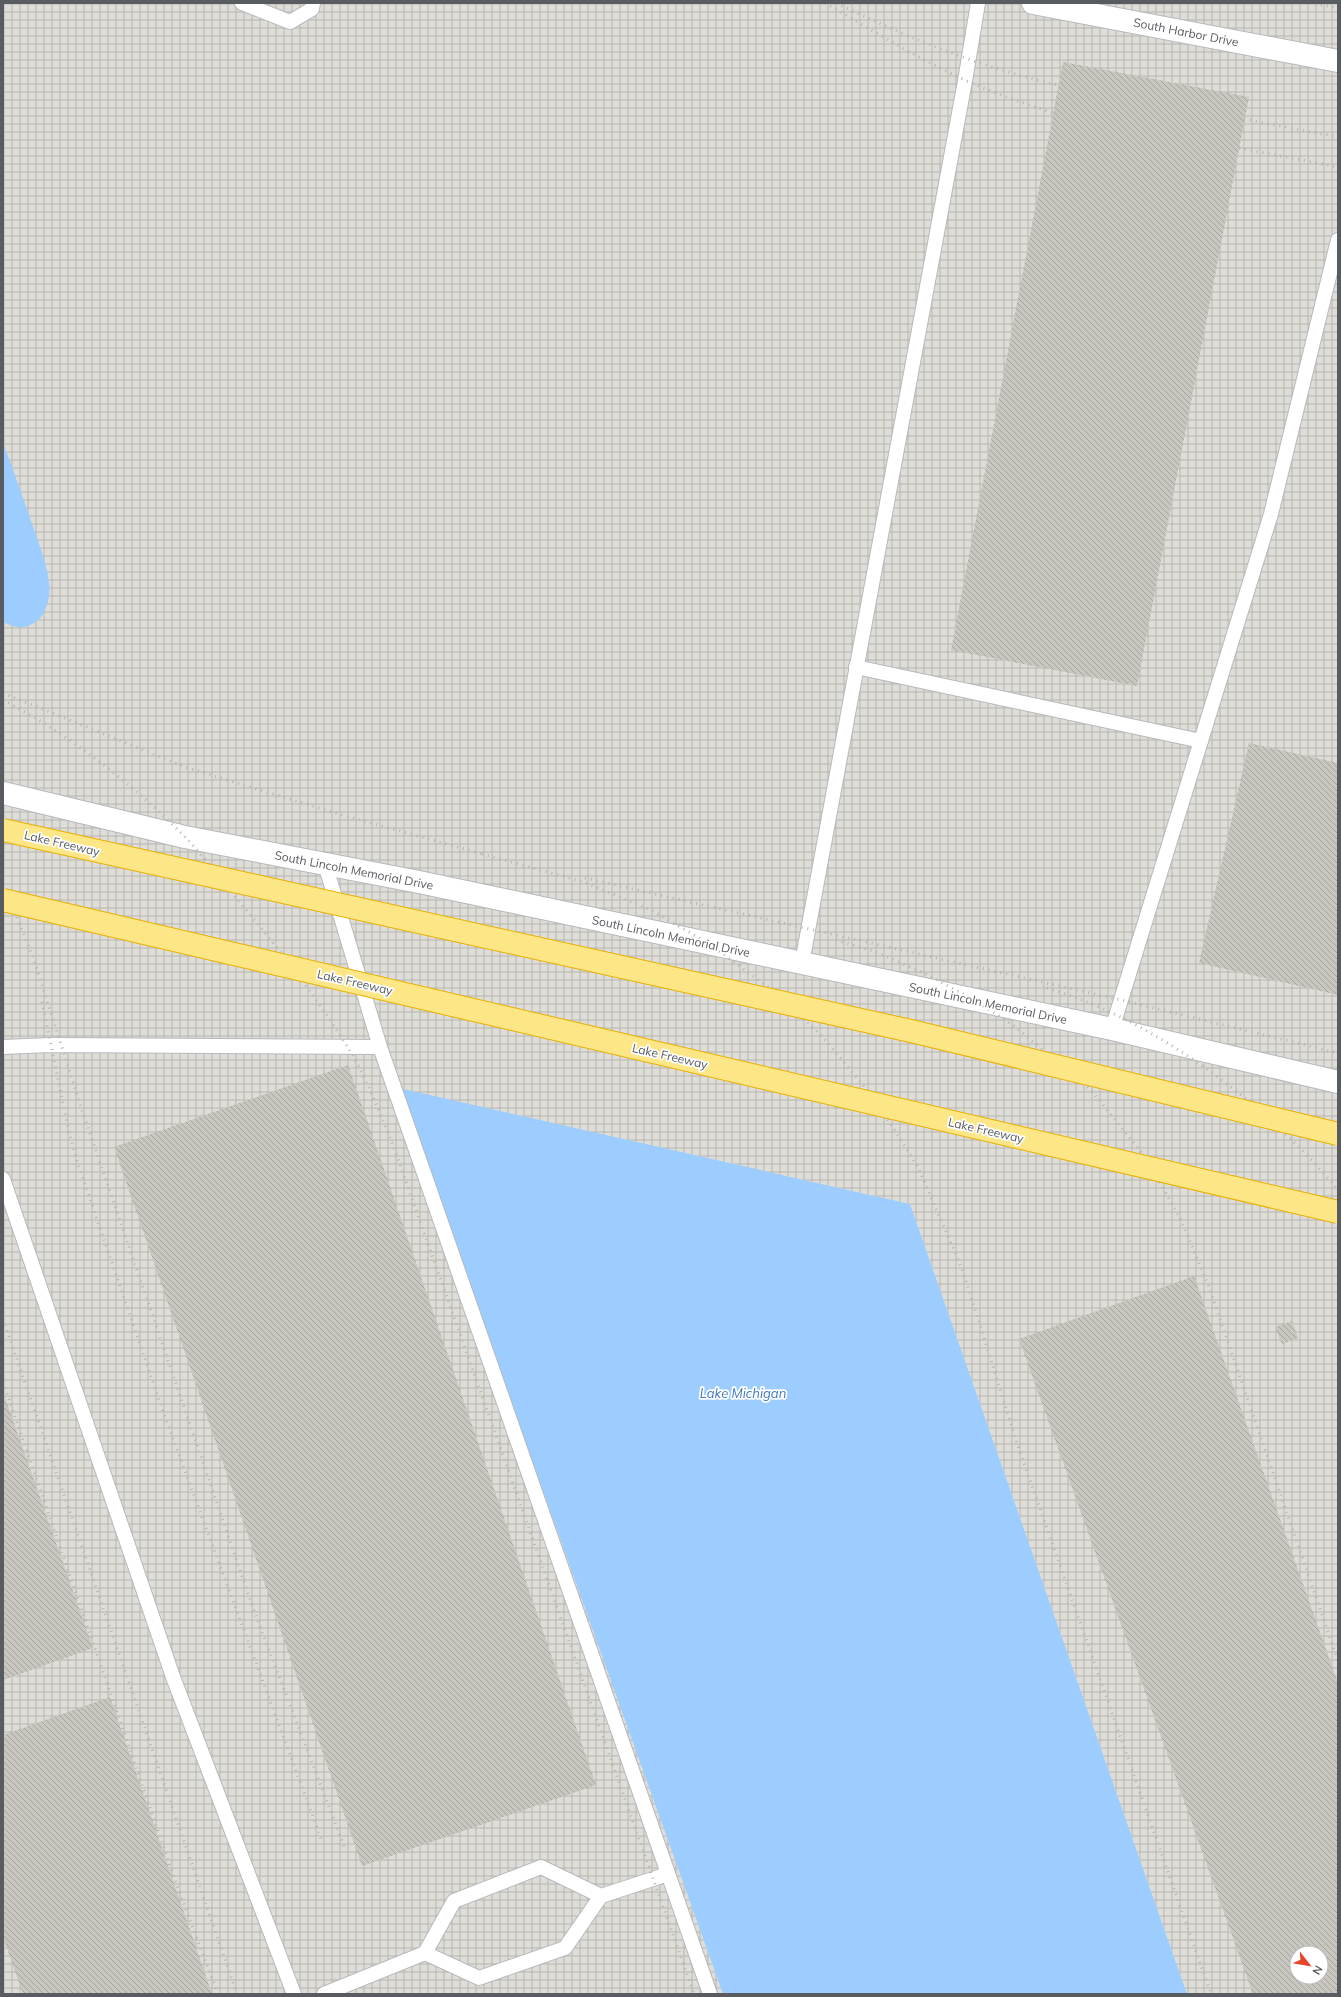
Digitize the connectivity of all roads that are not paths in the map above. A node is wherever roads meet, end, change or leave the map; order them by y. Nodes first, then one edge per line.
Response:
1 (242, 3) edge
2 (313, 3) edge
3 (978, 3) edge
4 (1033, 3) edge
5 (1338, 61) edge
6 (1338, 240) edge
7 (856, 667) junction
8 (1201, 741) junction
9 (3, 793) edge
10 (3, 830) edge
11 (325, 864) junction
12 (3, 900) edge
13 (802, 963) junction
14 (1112, 1029) junction
15 (3, 1047) edge
16 (380, 1047) junction
17 (1338, 1082) edge
18 (1338, 1134) edge
19 (3, 1179) edge
20 (1338, 1212) edge
21 (668, 1874) junction
22 (601, 1896) junction
23 (425, 1953) junction
24 (294, 1994) edge
25 (324, 1994) edge
26 (710, 1994) edge

1 - 2 lane
3 - 7 lane
4 - 5 street, South Harbor Drive
6 - 8 lane
7 - 8 lane
7 - 13 lane
8 - 14 lane
9 - 11 street, South Lincoln Memorial Drive
10 - 18 highway, Lake Freeway, bridge
11 - 13 street, South Lincoln Memorial Drive
11 - 16 lane
12 - 20 highway, Lake Freeway, bridge
13 - 14 street, South Lincoln Memorial Drive
14 - 17 street, South Lincoln Memorial Drive
15 - 16 lane
16 - 21 lane
19 - 24 lane
21 - 22 lane
21 - 26 lane
22 - 23 lane
22 - 23 lane
23 - 25 lane

